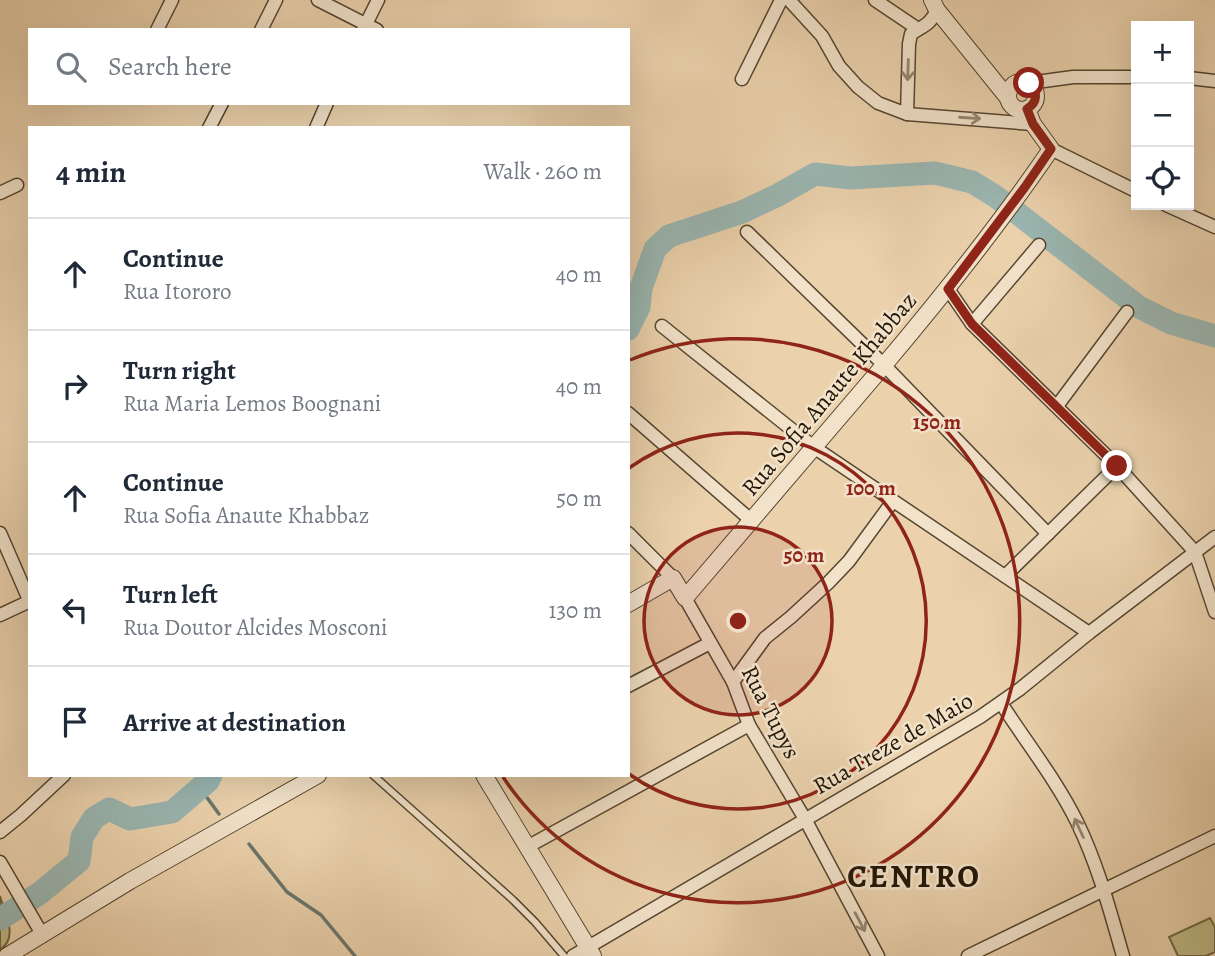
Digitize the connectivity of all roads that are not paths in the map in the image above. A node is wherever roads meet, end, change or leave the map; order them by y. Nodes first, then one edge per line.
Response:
1 (172, 0) edge
2 (276, 0) edge
3 (318, 0) edge
4 (378, 0) edge
5 (781, 0) edge
6 (789, 0) edge
7 (875, 0) edge
8 (935, 5) edge
9 (158, 28) edge
10 (262, 28) edge
11 (369, 28) edge
12 (918, 29) junction
13 (980, 65) junction
14 (1131, 77) edge
15 (1194, 78) edge
16 (741, 79) dead end
17 (1215, 80) edge
18 (1026, 83) junction
19 (1008, 98) junction
20 (221, 105) edge
21 (326, 105) edge
22 (906, 114) junction
23 (1030, 116) junction
24 (210, 126) edge
25 (317, 126) edge
26 (1051, 149) junction
27 (17, 185) dead end
28 (1131, 189) edge
29 (0, 193) edge
30 (1177, 210) edge
31 (1215, 227) edge
32 (747, 232) dead end
33 (1039, 244) dead end
34 (948, 289) junction
35 (1127, 312) dead end
36 (972, 324) junction
37 (663, 326) dead end
38 (884, 365) junction
39 (1057, 406) junction
40 (630, 415) edge
41 (815, 448) junction
42 (1117, 466) junction
43 (893, 501) junction
44 (752, 521) junction
45 (0, 533) edge
46 (1048, 534) junction
47 (630, 535) edge
48 (1215, 537) edge
49 (1195, 552) junction
50 (1004, 576) junction
51 (673, 578) junction
52 (28, 596) edge
53 (685, 598) junction
54 (28, 602) edge
55 (630, 603) edge
56 (1215, 612) edge
57 (0, 615) edge
58 (1089, 633) junction
59 (710, 643) junction
60 (733, 682) junction
61 (630, 685) edge
62 (1001, 703) junction
63 (749, 725) junction
64 (62, 777) edge
65 (314, 777) edge
66 (375, 777) edge
67 (485, 777) edge
68 (805, 819) junction
69 (0, 832) edge
70 (1215, 836) edge
71 (527, 847) junction
72 (0, 862) edge
73 (1104, 891) junction
74 (42, 934) junction
75 (590, 952) edge
76 (7, 956) edge
77 (564, 956) edge
78 (573, 956) edge
79 (878, 956) edge
80 (968, 956) edge
81 (1123, 956) edge

1 - 9 street
2 - 10 street
3 - 11 street
4 - 11 street
5 - 16 street
6 - 22 street
7 - 12 street
8 - 12 street
8 - 13 street
12 -> 22 street
13 - 18 street
13 - 19 street
14 - 18 street
15 - 17 street
18 - 19 street
18 - 23 street
19 - 23 street
20 - 24 street
21 - 25 street
22 -> 23 street
23 - 26 street
26 - 28 street
26 - 34 street, Rua Sofia Anaute Khabbaz
27 - 29 street
30 - 31 street
32 - 38 street
33 - 36 street
34 - 36 street
34 - 38 street, Rua Sofia Anaute Khabbaz
35 - 39 street
36 - 39 street
37 - 41 street
38 - 41 street, Rua Sofia Anaute Khabbaz
38 - 46 street
39 - 42 street
40 - 44 street
41 - 43 street
41 - 44 street, Rua Sofia Anaute Khabbaz
42 - 46 street
42 - 49 street
43 - 50 street
43 - 60 street
44 - 53 street, Rua Sofia Anaute Khabbaz
45 - 52 street
46 - 50 street
47 - 51 street
48 - 49 street, Rua Treze de Maio
49 - 56 street
49 - 58 street, Rua Treze de Maio
50 - 58 street
51 - 53 street
51 - 55 street
53 - 59 street, Rua Tupys
54 - 57 street
58 - 62 street, Rua Treze de Maio
59 - 60 street, Rua Tupys
59 - 61 street
60 - 63 street, Rua Tupys
62 - 68 street, Rua Treze de Maio
73 -> 62 street
63 - 68 street, Rua Tupys
63 - 71 street
64 - 69 street
65 - 74 street
66 - 77 lane
67 - 71 street
68 - 75 street, Rua Treze de Maio
68 -> 79 street, Rua Tupys
70 - 73 street
71 - 75 street
72 - 74 street
73 - 80 street
73 - 81 street
74 - 76 street
75 - 78 street, Rua Treze de Maio

